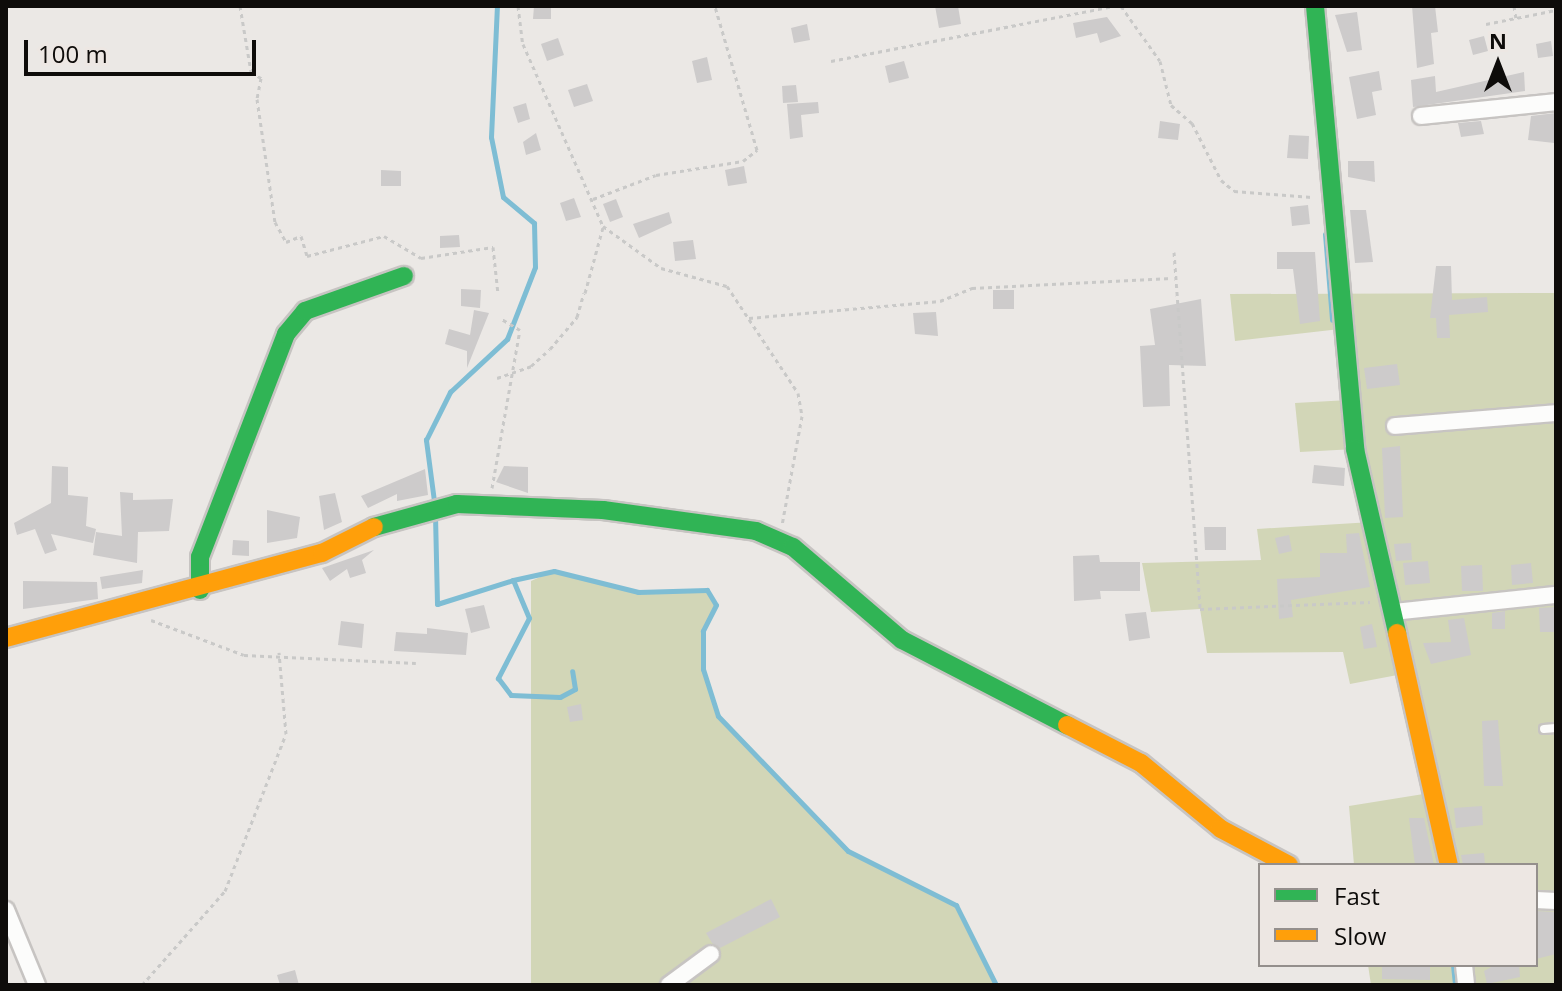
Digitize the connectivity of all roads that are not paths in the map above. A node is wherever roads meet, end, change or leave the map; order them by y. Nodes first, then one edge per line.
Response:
1 (1315, 6) edge
2 (1556, 102) edge
3 (1421, 116) dead end
4 (404, 276) dead end
5 (1556, 413) edge
6 (1395, 426) dead end
7 (200, 590) junction
8 (1556, 595) edge
9 (1392, 606) junction
10 (6, 638) edge
11 (1556, 728) edge
12 (1544, 729) dead end
13 (1285, 863) edge
14 (1449, 863) edge
15 (6, 910) edge
16 (711, 954) dead end
17 (37, 985) edge
18 (669, 985) edge

1 - 9 street
2 - 3 street
4 - 7 street
5 - 6 street
7 - 10 street
7 - 13 street
8 - 9 street
9 - 14 street
11 - 12 lane
15 - 17 street
16 - 18 street

